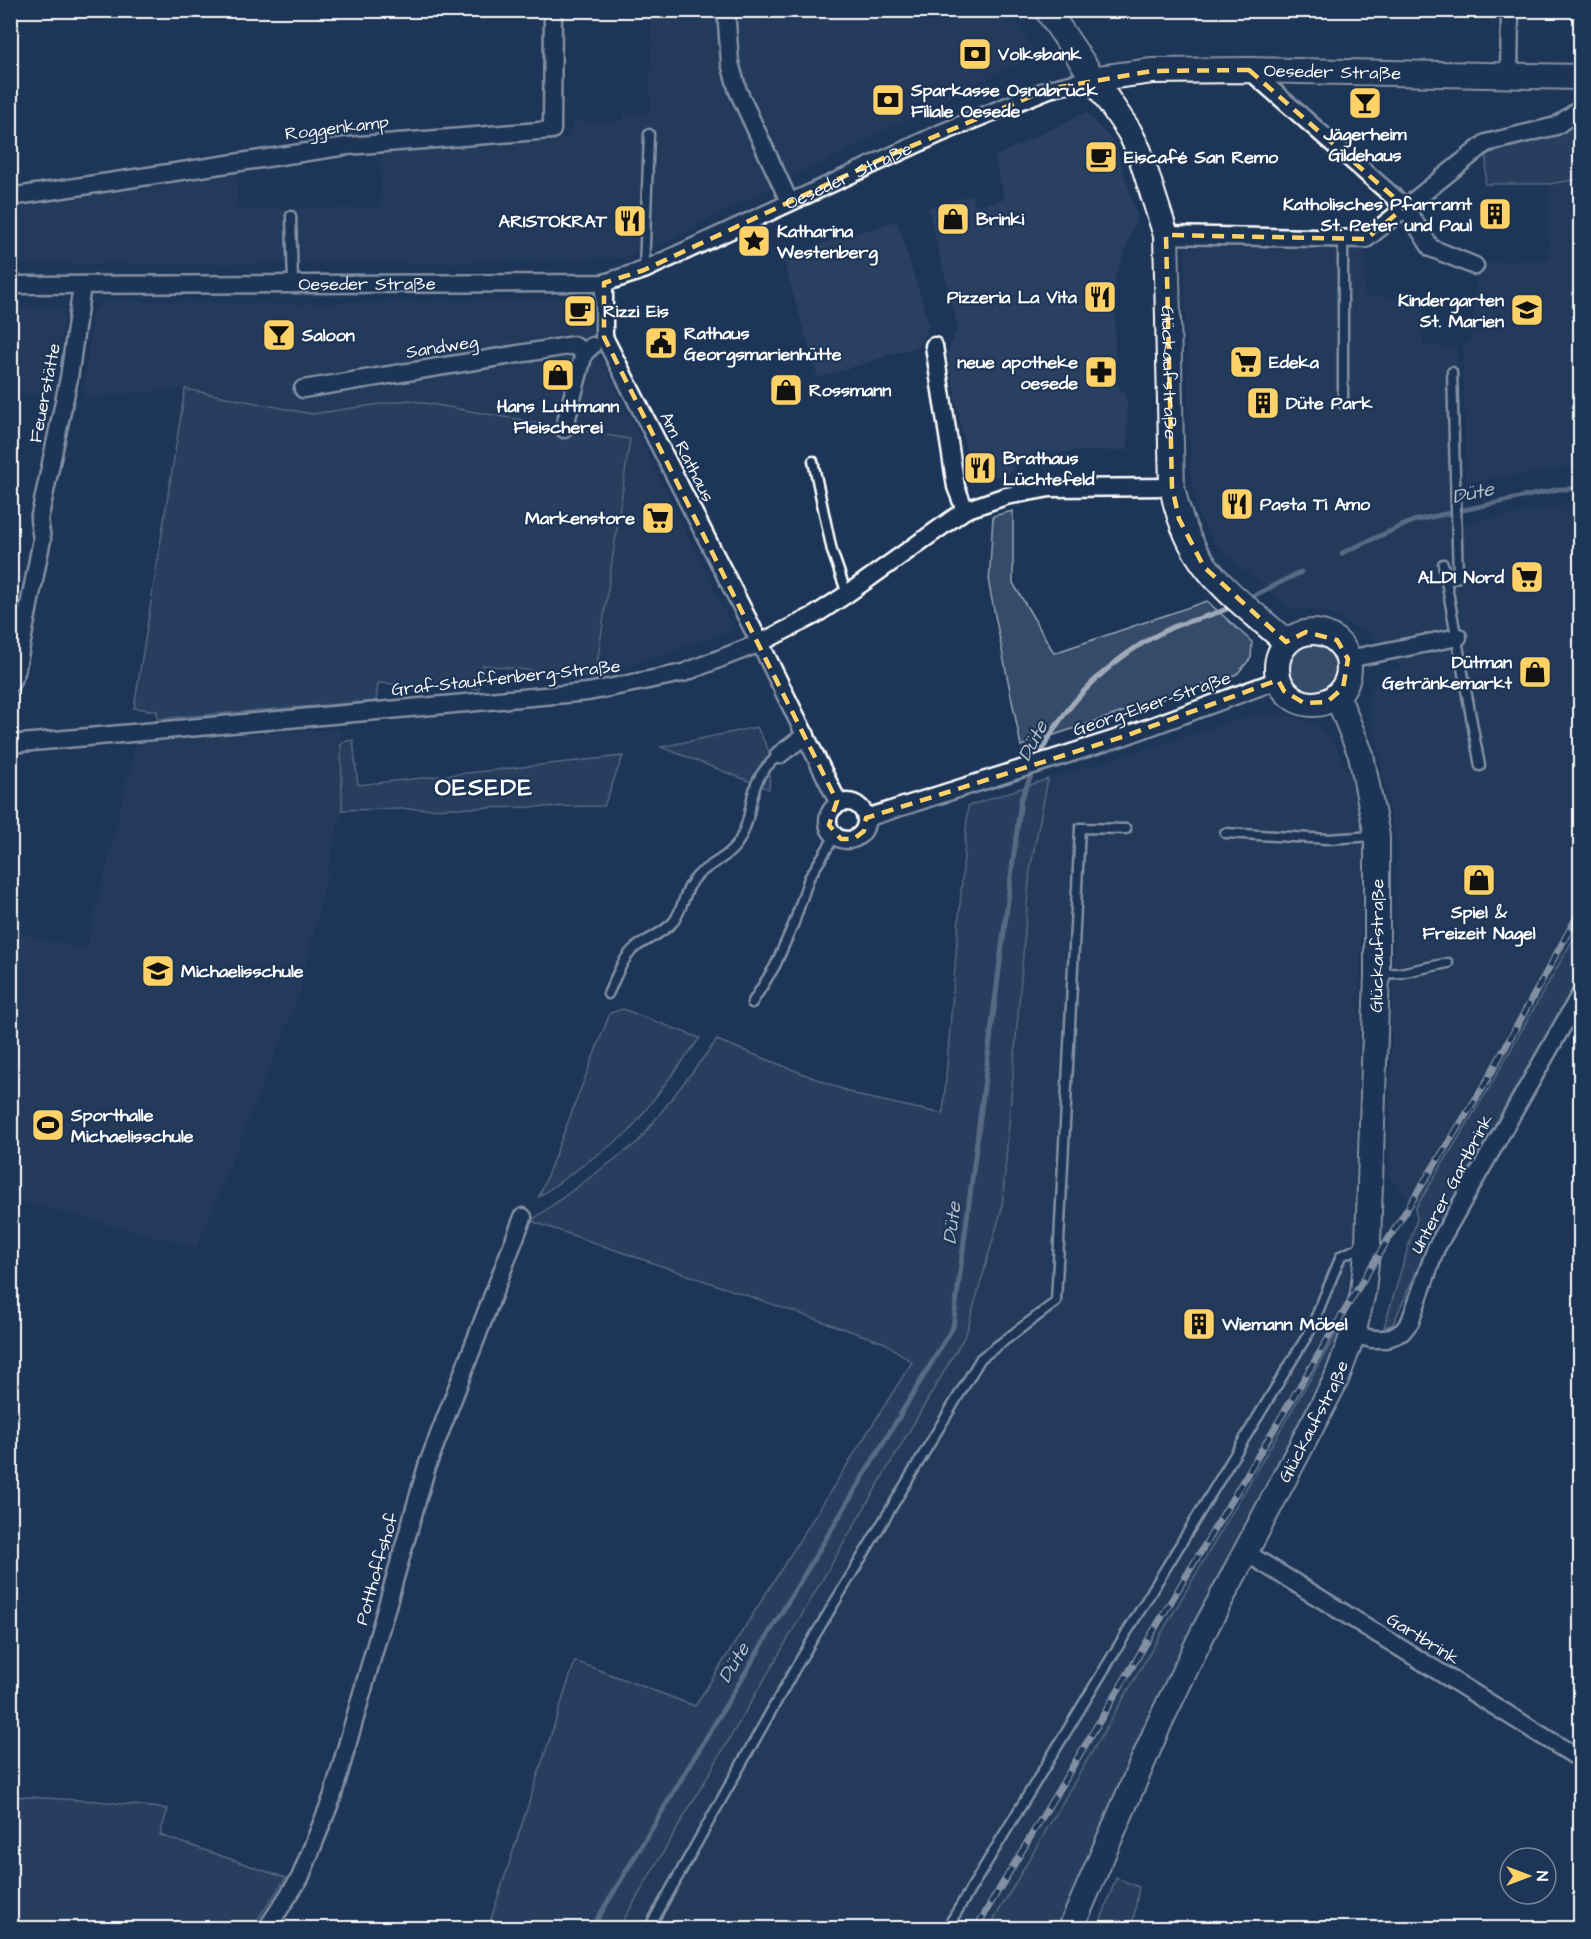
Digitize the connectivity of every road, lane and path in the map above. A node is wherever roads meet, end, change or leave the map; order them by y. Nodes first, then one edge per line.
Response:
1 (553, 10) edge
2 (726, 10) edge
3 (1047, 10) edge
4 (1510, 10) edge
5 (1249, 69) junction
6 (1509, 76) junction
7 (1581, 77) edge
8 (1092, 79) junction
9 (1581, 109) edge
10 (649, 134) dead end
11 (10, 197) edge
12 (789, 201) junction
13 (1405, 207) junction
14 (291, 216) dead end
15 (1166, 235) junction
16 (1343, 238) junction
17 (1475, 266) dead end
18 (644, 270) junction
19 (293, 283) junction
20 (604, 283) junction
21 (10, 285) edge
22 (82, 285) junction
23 (604, 337) junction
24 (934, 346) dead end
25 (584, 353) junction
26 (1452, 372) dead end
27 (303, 389) dead end
28 (1343, 404) dead end
29 (564, 429) dead end
30 (813, 461) dead end
31 (1172, 487) junction
32 (965, 510) junction
33 (1443, 564) dead end
34 (1448, 581) junction
35 (847, 594) junction
36 (1458, 637) junction
37 (1286, 642) junction
38 (760, 643) junction
39 (1348, 659) junction
40 (1278, 680) junction
41 (10, 684) edge
42 (1337, 695) junction
43 (806, 735) junction
44 (10, 744) edge
45 (779, 755) joint
46 (1480, 766) dead end
47 (839, 804) junction
48 (866, 818) junction
49 (1126, 830) dead end
50 (1225, 834) dead end
51 (835, 836) junction
52 (1377, 836) junction
53 (1448, 963) dead end
54 (1377, 974) junction
55 (608, 994) dead end
56 (1581, 995) edge
57 (752, 1003) dead end
58 (1576, 1015) edge
59 (523, 1217) dead end
60 (1368, 1243) junction
61 (1353, 1334) junction
62 (1245, 1552) junction
63 (1581, 1759) edge
64 (267, 1929) edge
65 (649, 1929) edge
66 (947, 1929) edge
67 (1071, 1929) edge

1 - 11 street, Roggenkamp
2 - 12 street
3 - 8 main road, Glückaufstraße
4 - 6 street
5 - 6 main road, Oeseder Straße
5 - 8 main road, Oeseder Straße
5 - 13 street
6 - 7 main road, Oeseder Straße
8 - 12 street, Oeseder Straße
8 - 15 main road, Glückaufstraße
9 - 13 street
10 - 18 lane
12 - 18 street, Oeseder Straße
13 - 16 street
13 - 17 street
14 - 19 lane
15 - 16 street
15 - 31 main road, Glückaufstraße
16 - 28 lane
18 - 20 street, Oeseder Straße
19 - 20 street, Oeseder Straße
19 - 22 street, Oeseder Straße
20 - 23 street, Am Rathaus
21 - 22 street, Oeseder Straße
22 - 41 street, Feuerstätte
23 - 25 street
23 - 38 street, Am Rathaus
24 - 32 street
25 - 27 street, Sandweg
25 - 29 street
26 - 34 lane
30 - 35 lane
31 - 32 street, Graf-Stauffenberg-Straße
31 - 37 main road, Glückaufstraße
32 - 35 street, Graf-Stauffenberg-Straße
33 - 34 lane
34 - 36 lane
35 - 38 street, Graf-Stauffenberg-Straße
36 - 39 street
36 - 46 lane
37 - 39 main road
37 - 40 main road
38 - 43 street
38 - 44 street, Graf-Stauffenberg-Straße
39 - 42 main road
40 - 42 main road
40 - 48 street, Georg-Elser-Straße
42 - 52 main road, Glückaufstraße
43 - 45 street
43 - 47 street
45 - 55 lane
47 - 48 street
47 - 51 street
48 - 51 street
49 - 65 lane
50 - 52 lane
51 - 57 lane
52 - 54 main road, Glückaufstraße
53 - 54 lane
54 - 60 main road, Glückaufstraße
56 - 58 street, Unterer Gartbrink
58 - 61 street, Unterer Gartbrink
59 - 64 street, Potthoffshof
60 - 61 main road, Glückaufstraße
60 - 66 lane
61 - 62 main road, Glückaufstraße
62 - 63 street, Gartbrink
62 - 67 main road, Glückaufstraße

